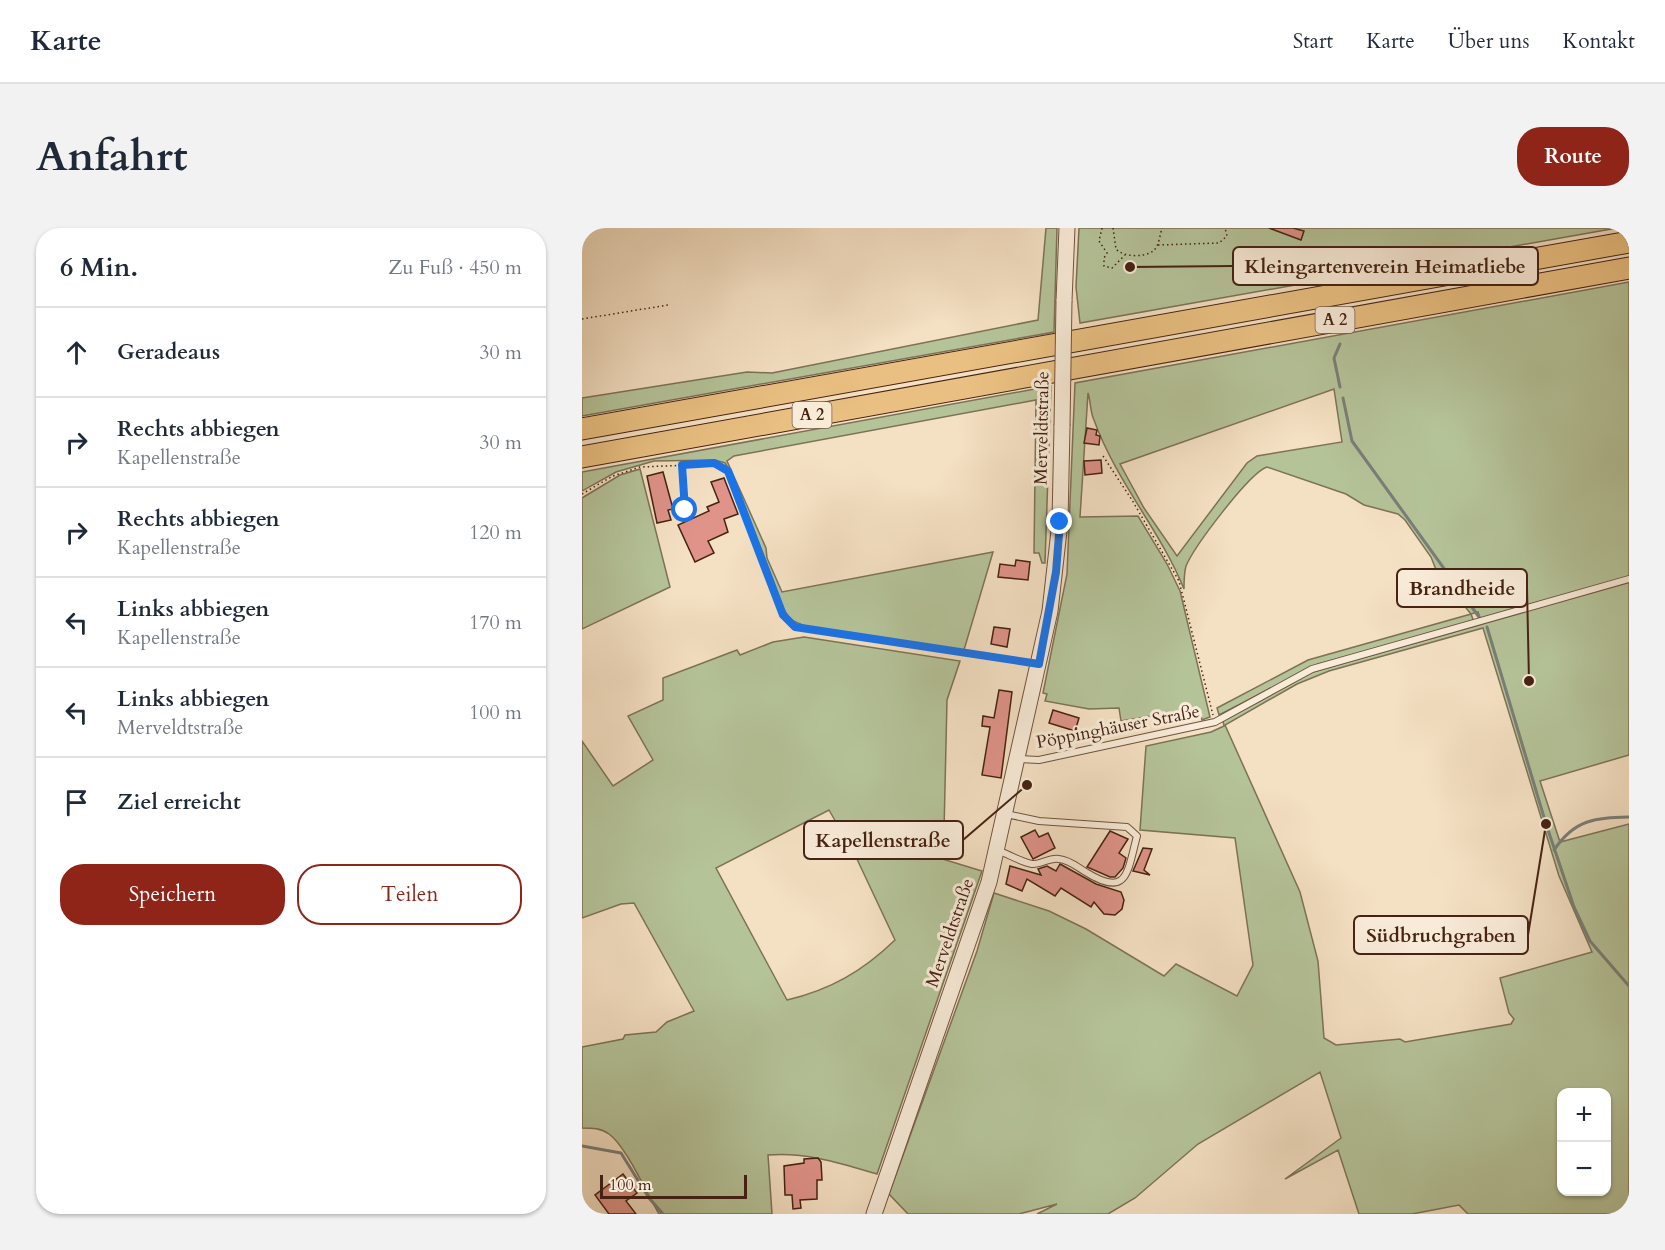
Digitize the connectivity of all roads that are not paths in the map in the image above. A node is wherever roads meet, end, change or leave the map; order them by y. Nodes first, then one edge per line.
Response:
1 (1067, 228) edge
2 (1629, 242) edge
3 (1629, 268) edge
4 (582, 429) edge
5 (582, 457) edge
6 (1629, 579) edge
7 (1018, 759) junction
8 (1005, 814) junction
9 (997, 850) junction
10 (874, 1214) edge

1 - 7 street, Merveldtstraße, bridge
2 - 4 highway, A 2
3 - 5 highway, A 2
6 - 7 lane, Pöppinghäuser Straße
7 - 8 street, Merveldtstraße
8 - 9 street, Merveldtstraße
8 - 9 lane
9 - 10 street, Merveldtstraße

